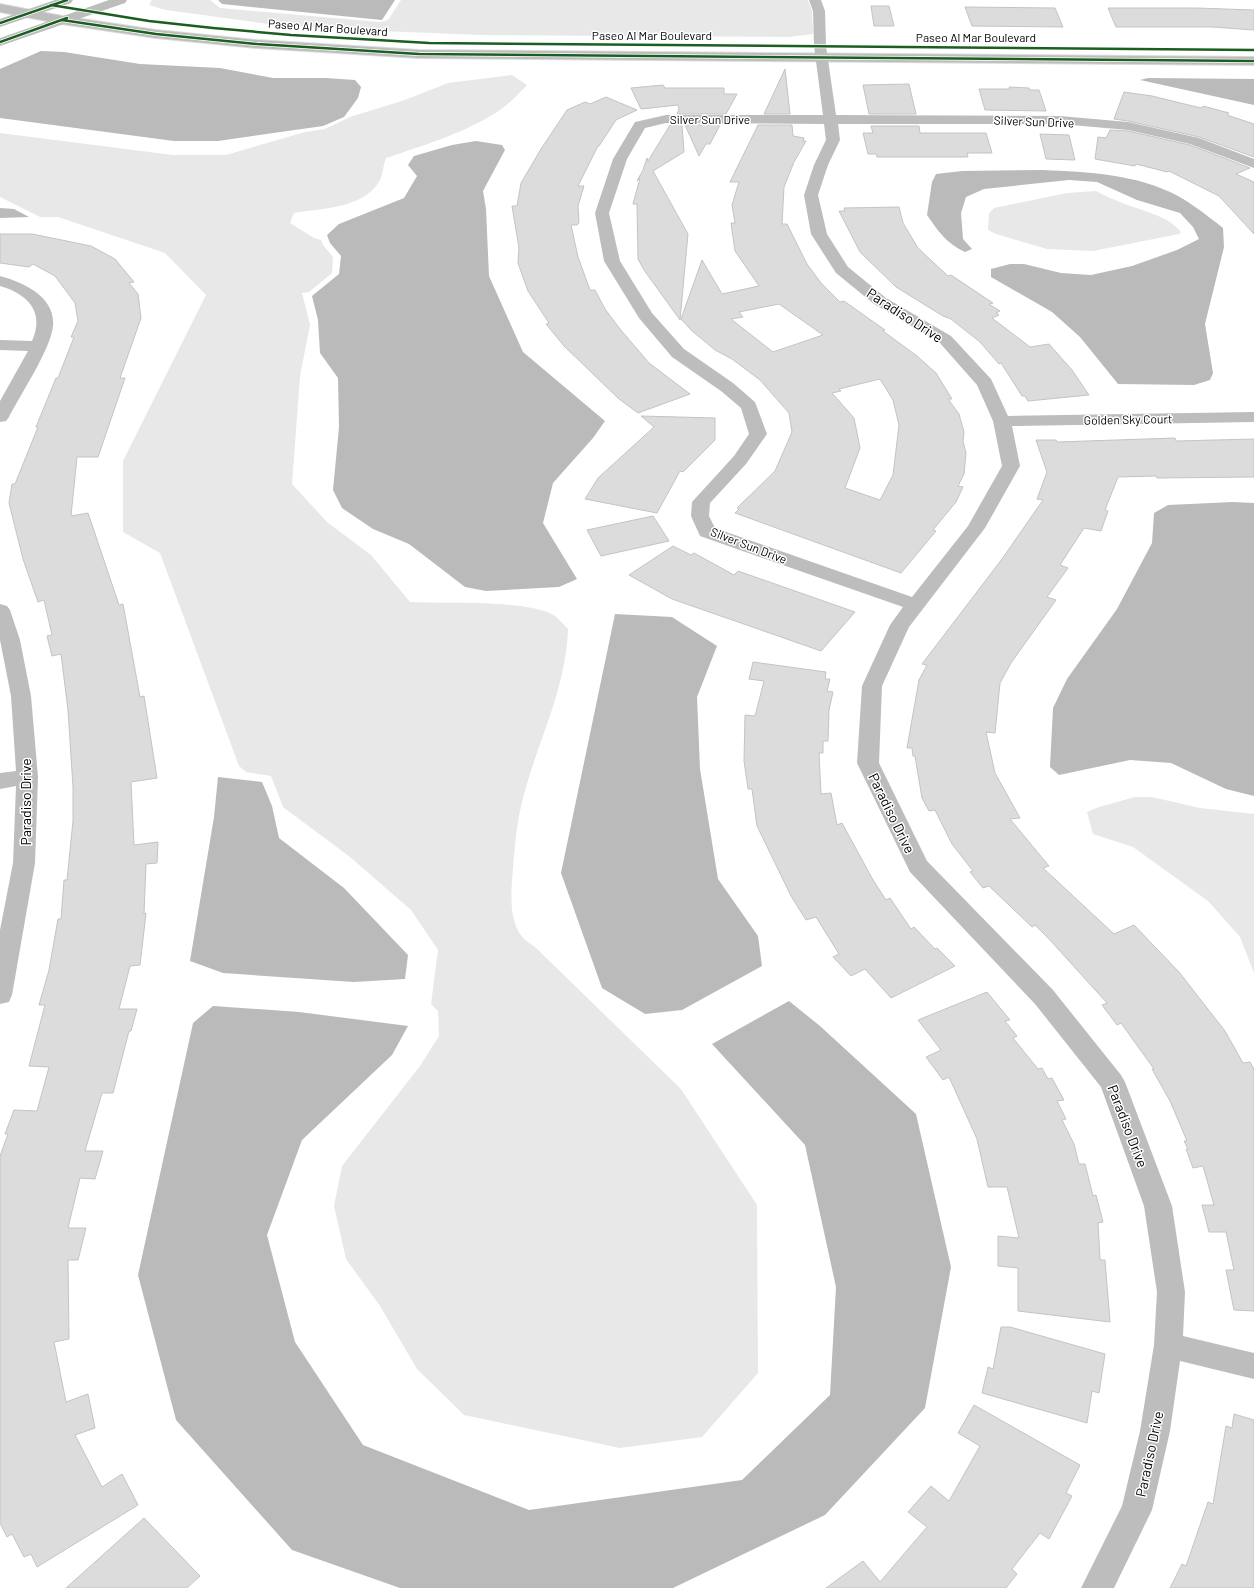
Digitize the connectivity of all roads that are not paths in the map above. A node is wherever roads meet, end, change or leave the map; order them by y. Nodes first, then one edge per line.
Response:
1 (30, 0) edge
2 (67, 0) edge
3 (122, 0) edge
4 (814, 0) edge
5 (51, 5) junction
6 (0, 8) edge
7 (90, 11) junction
8 (26, 14) junction
9 (62, 20) junction
10 (0, 23) edge
11 (0, 42) edge
12 (1254, 50) edge
13 (821, 52) junction
14 (1254, 61) edge
15 (829, 120) junction
16 (1254, 164) edge
17 (0, 281) edge
18 (0, 345) edge
19 (38, 346) junction
20 (0, 417) edge
21 (1254, 418) edge
22 (1002, 421) junction
23 (916, 605) junction
24 (0, 610) edge
25 (27, 777) junction
26 (0, 781) edge
27 (0, 994) edge
28 (1168, 1345) junction
29 (1254, 1366) edge
30 (1097, 1588) edge

1 - 5 street, Paseo Al Mar Boulevard
2 - 5 street
3 - 7 street
4 - 13 street, Paradiso Drive
5 - 7 street, Paseo Al Mar Boulevard
5 - 8 street
6 - 8 street, Paseo Al Mar Boulevard
7 - 9 street
7 - 13 street, Paseo Al Mar Boulevard
8 - 9 street, Paseo Al Mar Boulevard
8 - 10 street
9 - 11 street
9 - 13 street, Paseo Al Mar Boulevard
12 - 13 street, Paseo Al Mar Boulevard
13 - 14 street, Paseo Al Mar Boulevard
13 - 15 street, Paradiso Drive
15 - 16 street, Silver Sun Drive
15 - 22 street, Paradiso Drive
15 - 23 street, Silver Sun Drive
17 - 19 street
18 - 19 street
19 - 20 street
21 - 22 street, Golden Sky Court
22 - 23 street, Paradiso Drive
23 - 28 street, Paradiso Drive
24 - 25 street, Paradiso Drive
25 - 26 street
25 - 27 street, Paradiso Drive
28 - 29 street
28 - 30 street, Paradiso Drive

